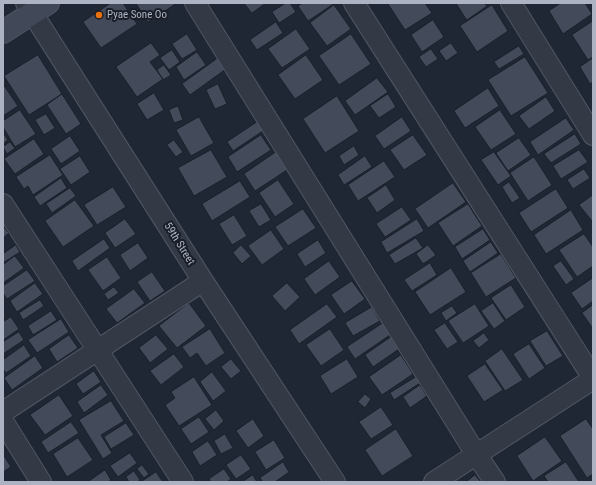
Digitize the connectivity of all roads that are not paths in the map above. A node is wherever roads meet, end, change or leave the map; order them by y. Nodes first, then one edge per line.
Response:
1 (195, 3) edge
2 (354, 3) edge
3 (511, 3) edge
4 (36, 6) edge
5 (3, 32) edge
6 (593, 135) edge
7 (3, 204) edge
8 (203, 281) junction
9 (98, 350) junction
10 (593, 378) edge
11 (3, 412) edge
12 (3, 421) edge
13 (476, 454) junction
14 (42, 482) edge
15 (183, 482) edge
16 (335, 482) edge
17 (434, 482) edge
18 (495, 482) edge

1 - 13 street
2 - 10 street
3 - 6 street
4 - 5 main road
4 - 8 street, 59th Street
7 - 9 street
8 - 9 street
8 - 16 street, 59th Street
9 - 11 street
9 - 15 street
10 - 13 street
12 - 14 street
13 - 17 street
13 - 18 street

